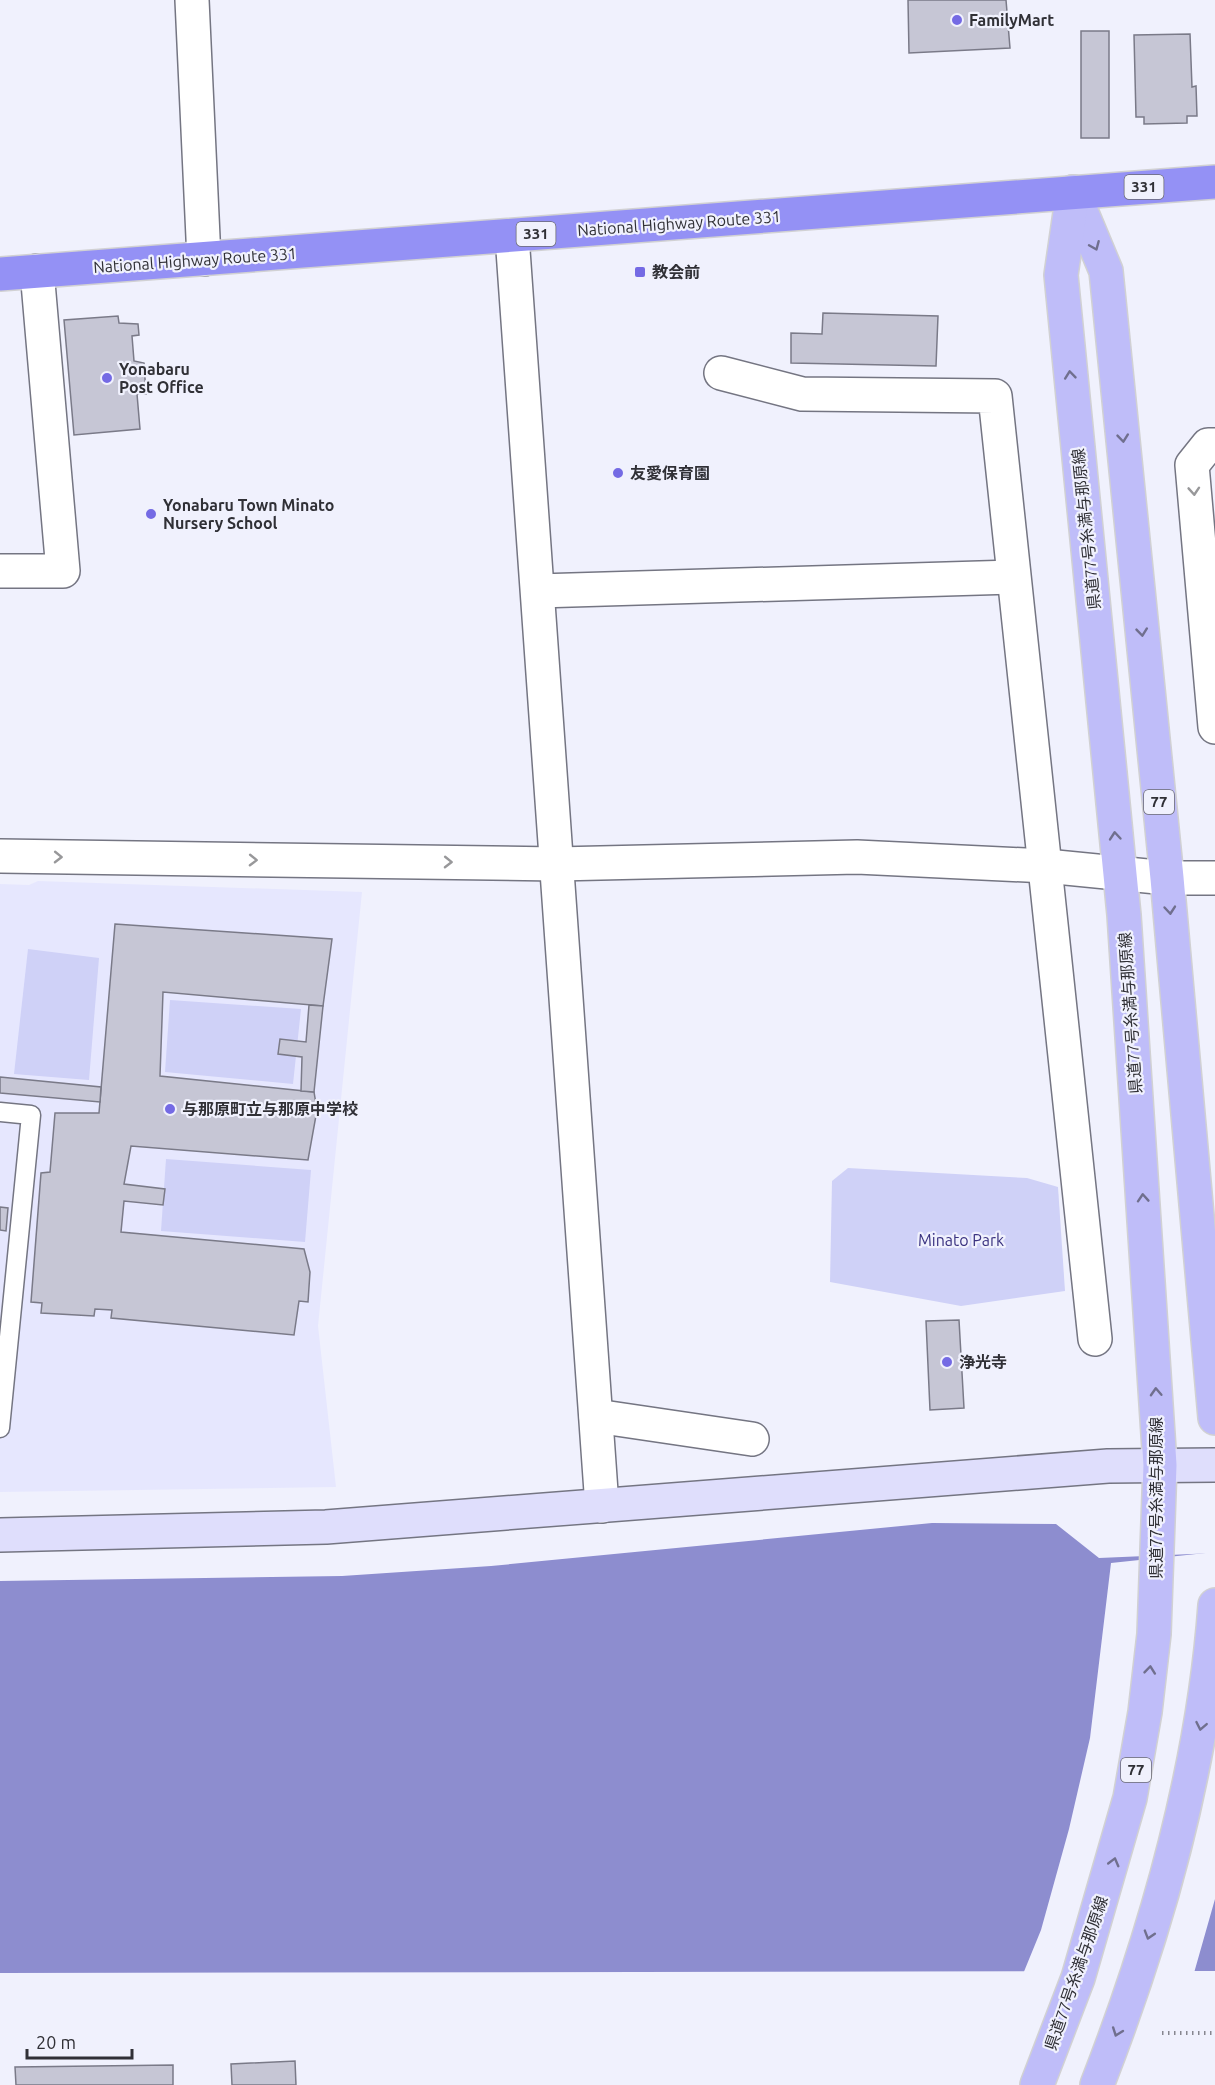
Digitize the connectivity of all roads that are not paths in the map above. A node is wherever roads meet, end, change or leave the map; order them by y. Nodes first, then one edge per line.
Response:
1 (192, 0) edge
2 (1215, 182) edge
3 (1072, 192) junction
4 (512, 236) junction
5 (204, 259) junction
6 (37, 271) junction
7 (0, 274) edge
8 (721, 373) dead end
9 (1215, 445) edge
10 (0, 572) edge
11 (1013, 577) junction
12 (538, 591) junction
13 (1211, 656) edge
14 (1215, 727) edge
15 (0, 856) edge
16 (557, 864) junction
17 (1046, 866) junction
18 (1119, 873) junction
19 (1167, 878) junction
20 (1215, 878) edge
21 (0, 1112) edge
22 (1095, 1339) dead end
23 (596, 1416) junction
24 (1215, 1418) edge
25 (0, 1428) edge
26 (752, 1439) dead end
27 (1160, 1465) junction
28 (1215, 1465) edge
29 (602, 1506) junction
30 (0, 1535) edge
31 (1215, 1605) edge
32 (1037, 2085) edge
33 (1097, 2085) edge

1 - 5 street
2 - 3 highway, National Highway Route 331 / 331
3 - 4 highway, National Highway Route 331 / 331
18 -> 3 main road, 県道77号糸満与那原線 / 77
3 -> 19 main road, 77
4 - 5 highway, National Highway Route 331 / 331
4 - 12 street
5 - 6 highway, National Highway Route 331 / 331
6 - 7 highway, National Highway Route 331 / 331
6 - 10 street
8 - 11 street
9 -> 13 street
11 - 12 street
11 - 17 street
12 - 16 street
13 - 14 street
15 -> 16 street
16 - 17 street
16 - 23 street
17 - 18 street
17 - 22 street
18 - 19 street
27 -> 18 main road, 県道77号糸満与那原線 / 77
19 - 20 street
19 -> 24 main road, 77
21 - 25 lane
23 - 26 street
23 - 29 street
27 - 28 street
27 - 29 street
32 -> 27 main road, 県道77号糸満与那原線 / 77
29 - 30 street
31 -> 33 main road

